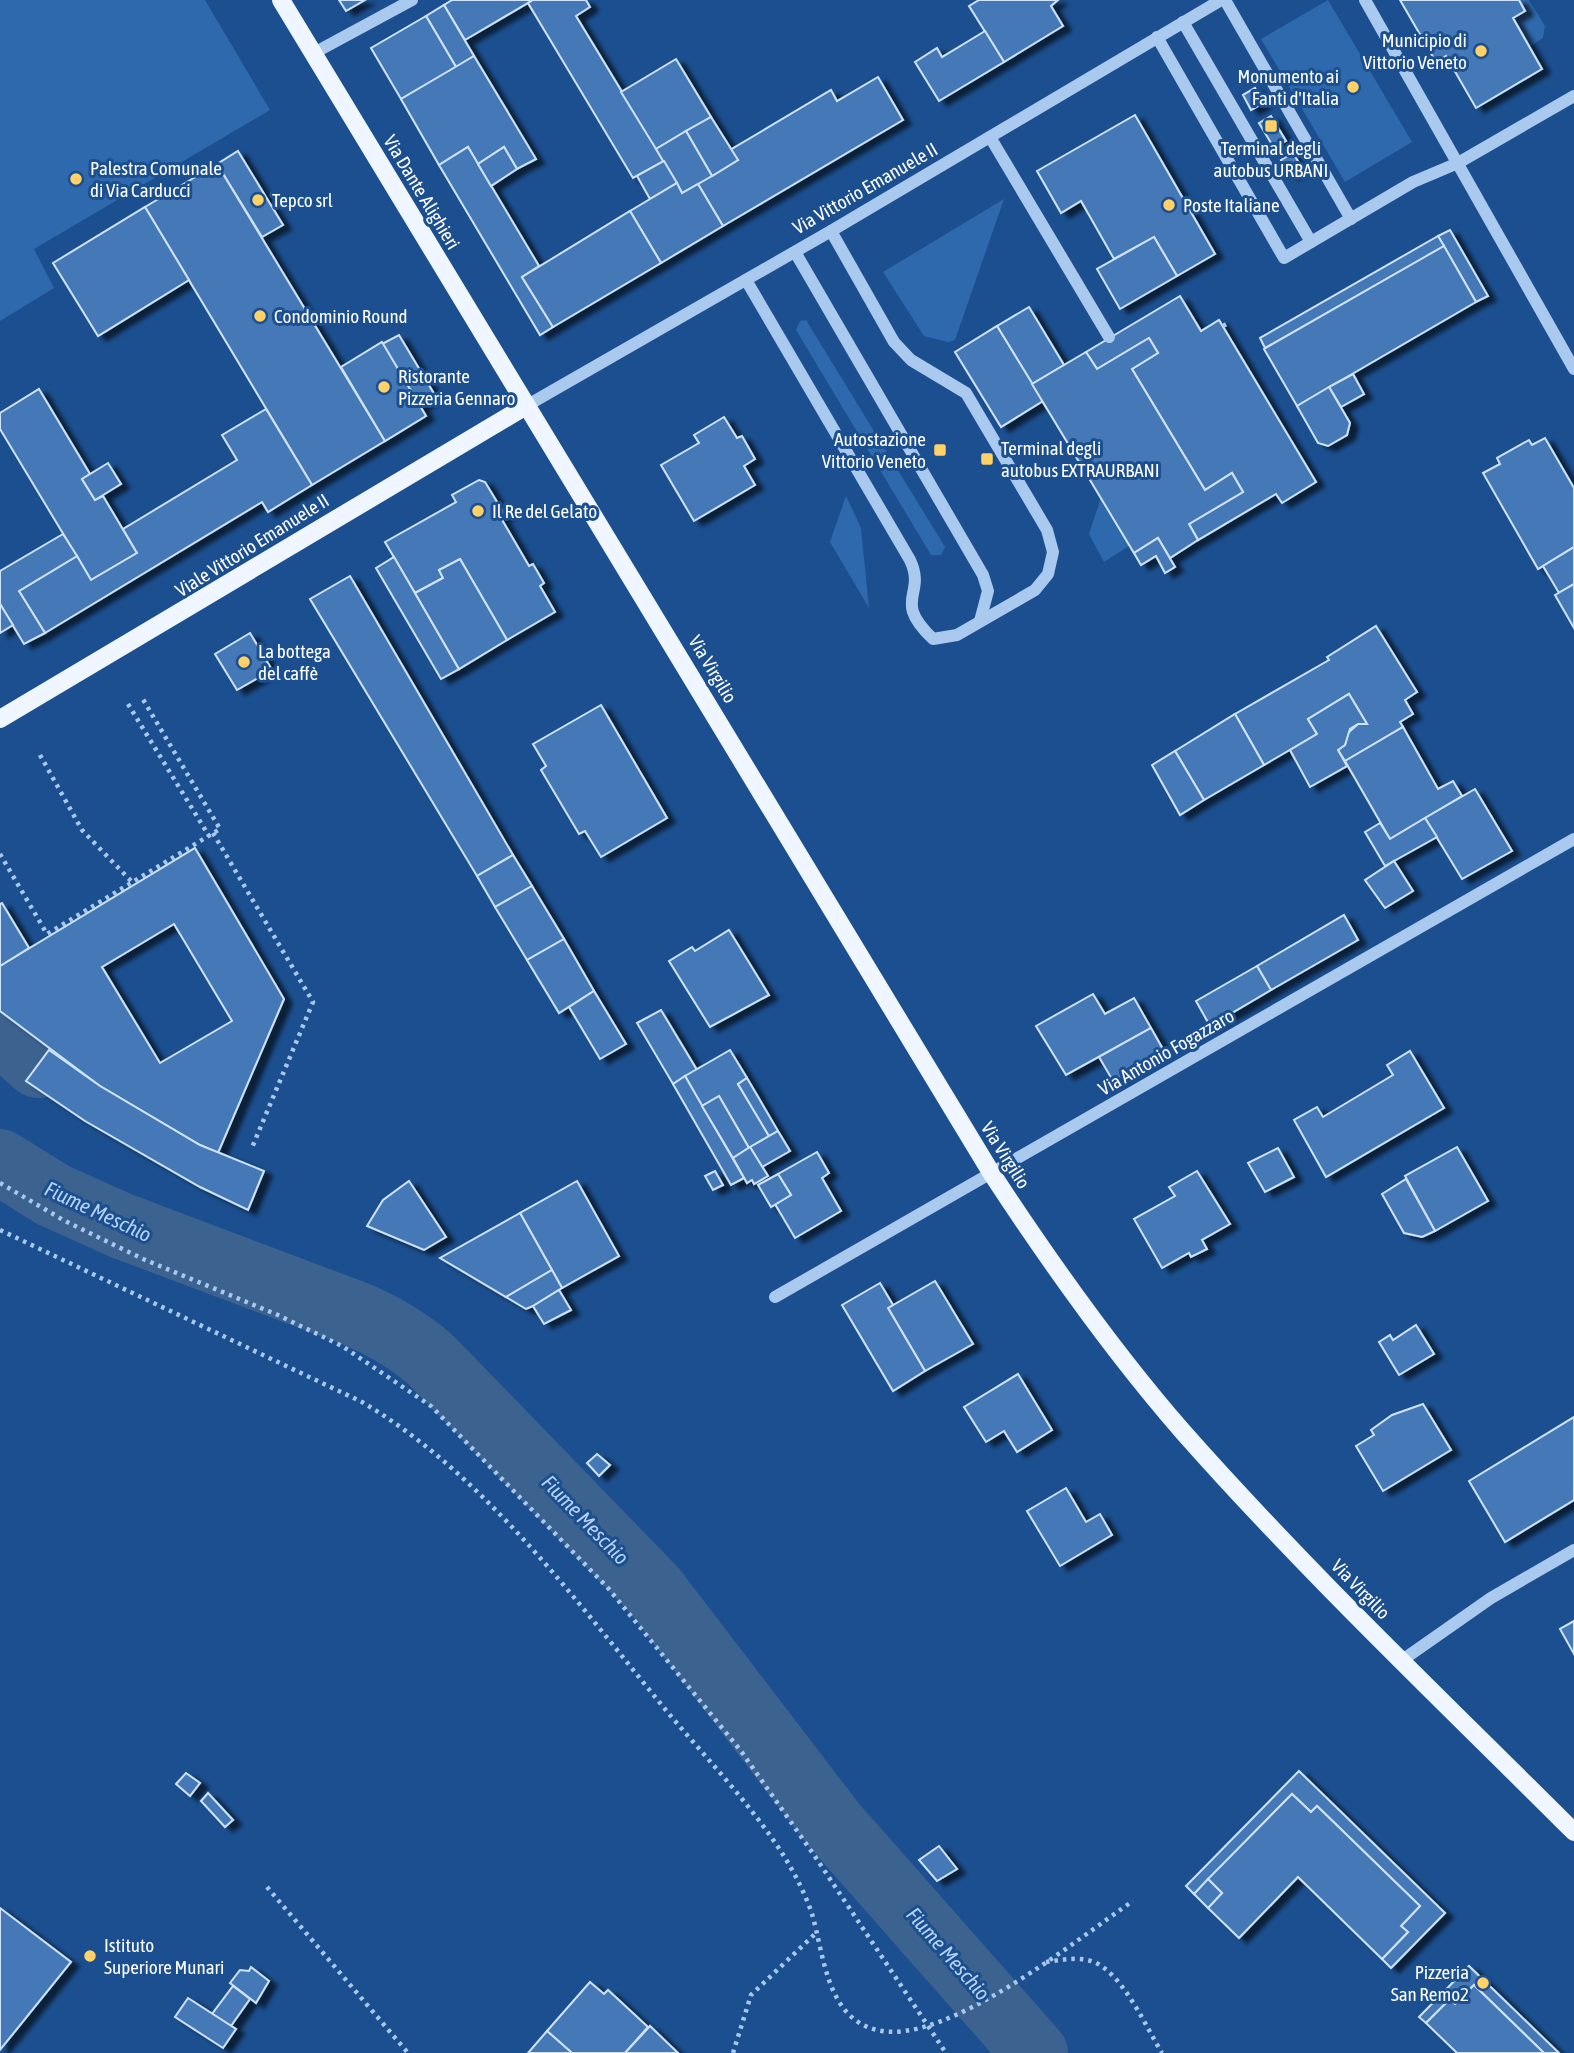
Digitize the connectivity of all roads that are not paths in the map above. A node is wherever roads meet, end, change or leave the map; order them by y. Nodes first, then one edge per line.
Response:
1 (281, 0) edge
2 (412, 0) edge
3 (1223, 0) edge
4 (1365, 0) edge
5 (1183, 22) junction
6 (1157, 37) junction
7 (314, 53) junction
8 (1574, 96) edge
9 (990, 137) junction
10 (1458, 163) junction
11 (1350, 219) junction
12 (831, 231) junction
13 (1311, 242) junction
14 (795, 252) junction
15 (746, 280) junction
16 (1109, 337) dead end
17 (1574, 369) edge
18 (526, 406) junction
19 (980, 622) junction
20 (0, 719) edge
21 (1574, 839) edge
22 (992, 1174) junction
23 (775, 1297) dead end
24 (1574, 1550) edge
25 (1401, 1661) junction
26 (1574, 1832) edge

1 - 7 main road, Via Dante Alighieri
2 - 7 street
3 - 5 street, Via Vittorio Emanuele II
3 - 11 street
4 - 10 street
5 - 6 street, Via Vittorio Emanuele II
5 - 13 street
6 - 9 street, Via Vittorio Emanuele II
6 - 13 street
7 - 18 main road, Via Dante Alighieri
8 - 10 street
9 - 12 street, Via Vittorio Emanuele II
9 - 16 street
10 - 11 street
10 - 17 street
11 - 13 street
12 - 14 street, Via Vittorio Emanuele II
12 - 19 street
14 - 15 street, Via Vittorio Emanuele II
14 - 19 street
15 - 18 street, Via Vittorio Emanuele II
15 - 19 street
18 - 20 main road, Viale Vittorio Emanuele II
18 - 22 main road, Via Virgilio
21 - 22 street, Via Antonio Fogazzaro
22 - 23 street, Via Antonio Fogazzaro
22 - 25 main road, Via Virgilio
24 - 25 street
25 - 26 main road, Via Virgilio

